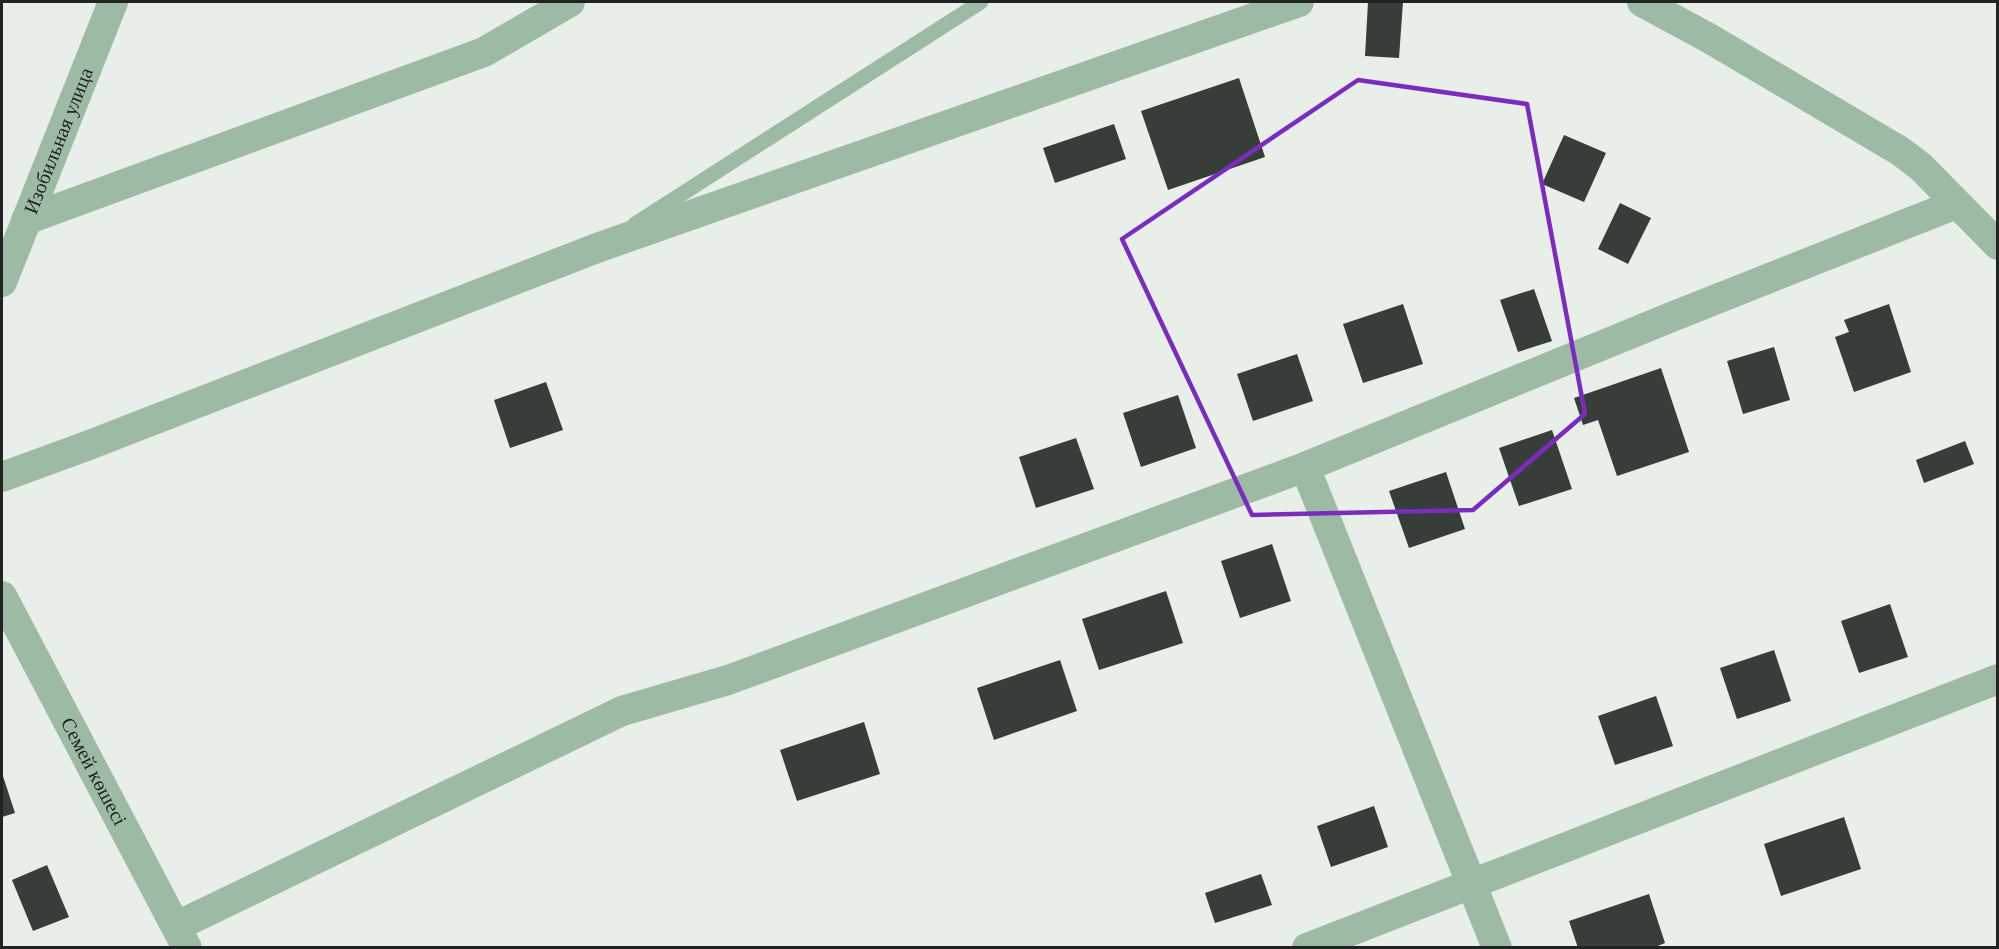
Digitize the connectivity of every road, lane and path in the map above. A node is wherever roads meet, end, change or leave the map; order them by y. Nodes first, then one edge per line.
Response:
1 (113, 2) edge
2 (570, 2) edge
3 (981, 2) edge
4 (1299, 2) edge
5 (1642, 2) edge
6 (1956, 204) junction
7 (26, 220) junction
8 (1998, 245) edge
9 (597, 248) junction
10 (2, 282) edge
11 (1305, 467) junction
12 (2, 477) edge
13 (2, 596) edge
14 (1998, 679) edge
15 (1472, 883) junction
16 (182, 937) edge
17 (1307, 948) edge
18 (1497, 948) edge

1 - 7 street, Изобильная улица
2 - 7 street
3 - 9 lane
4 - 9 street
5 - 6 street
6 - 8 street
6 - 11 street
7 - 10 street, Изобильная улица
9 - 12 street
11 - 15 street
11 - 16 street
13 - 16 street, Семей көшесі
14 - 15 street
15 - 17 street
15 - 18 street

